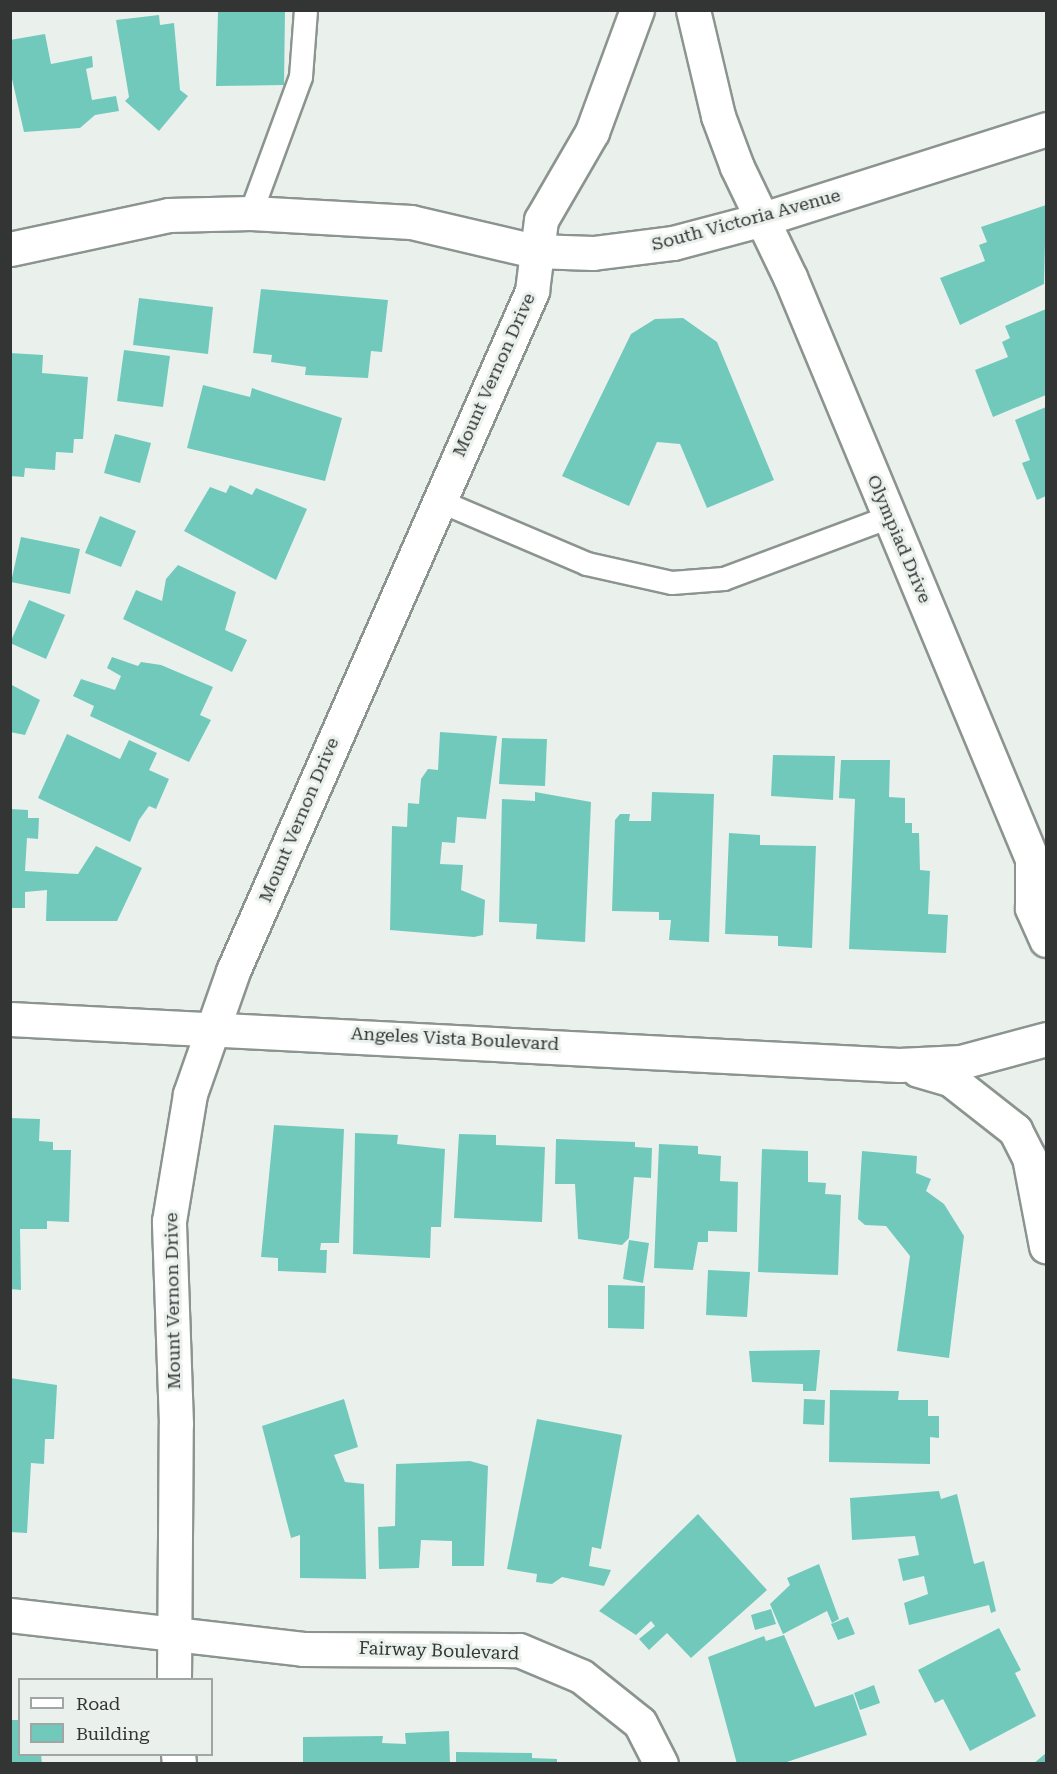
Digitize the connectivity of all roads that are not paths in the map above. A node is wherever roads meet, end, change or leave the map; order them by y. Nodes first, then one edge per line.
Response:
1 (306, 10) edge
2 (637, 10) edge
3 (693, 10) edge
4 (1047, 129) edge
5 (251, 213) junction
6 (763, 219) junction
7 (10, 249) edge
8 (535, 251) junction
9 (437, 500) junction
10 (890, 517) junction
11 (1039, 864) edge
12 (1047, 940) edge
13 (10, 1019) edge
14 (214, 1026) junction
15 (1047, 1039) edge
16 (899, 1065) junction
17 (1047, 1246) edge
18 (10, 1615) edge
19 (172, 1637) junction
20 (174, 1678) edge
21 (661, 1764) edge

1 - 5 lane
2 - 8 street, Mount Vernon Drive
3 - 6 street, Olympiad Drive
4 - 6 street, South Victoria Avenue
5 - 7 street, South Victoria Avenue
5 - 8 street, South Victoria Avenue
6 - 8 street, South Victoria Avenue
6 - 10 street, Olympiad Drive
8 - 9 street, Mount Vernon Drive
9 - 10 lane
9 - 14 street, Mount Vernon Drive
10 - 11 street, Olympiad Drive
11 - 12 street, Olympiad Drive
13 - 14 street, Angeles Vista Boulevard
14 - 16 street, Angeles Vista Boulevard
14 - 19 street, Mount Vernon Drive
15 - 16 street, Angeles Vista Boulevard
16 - 17 street, Angeles Vista Boulevard
18 - 19 street, Fairway Boulevard
19 - 20 street, Mount Vernon Drive
19 - 21 street, Fairway Boulevard

